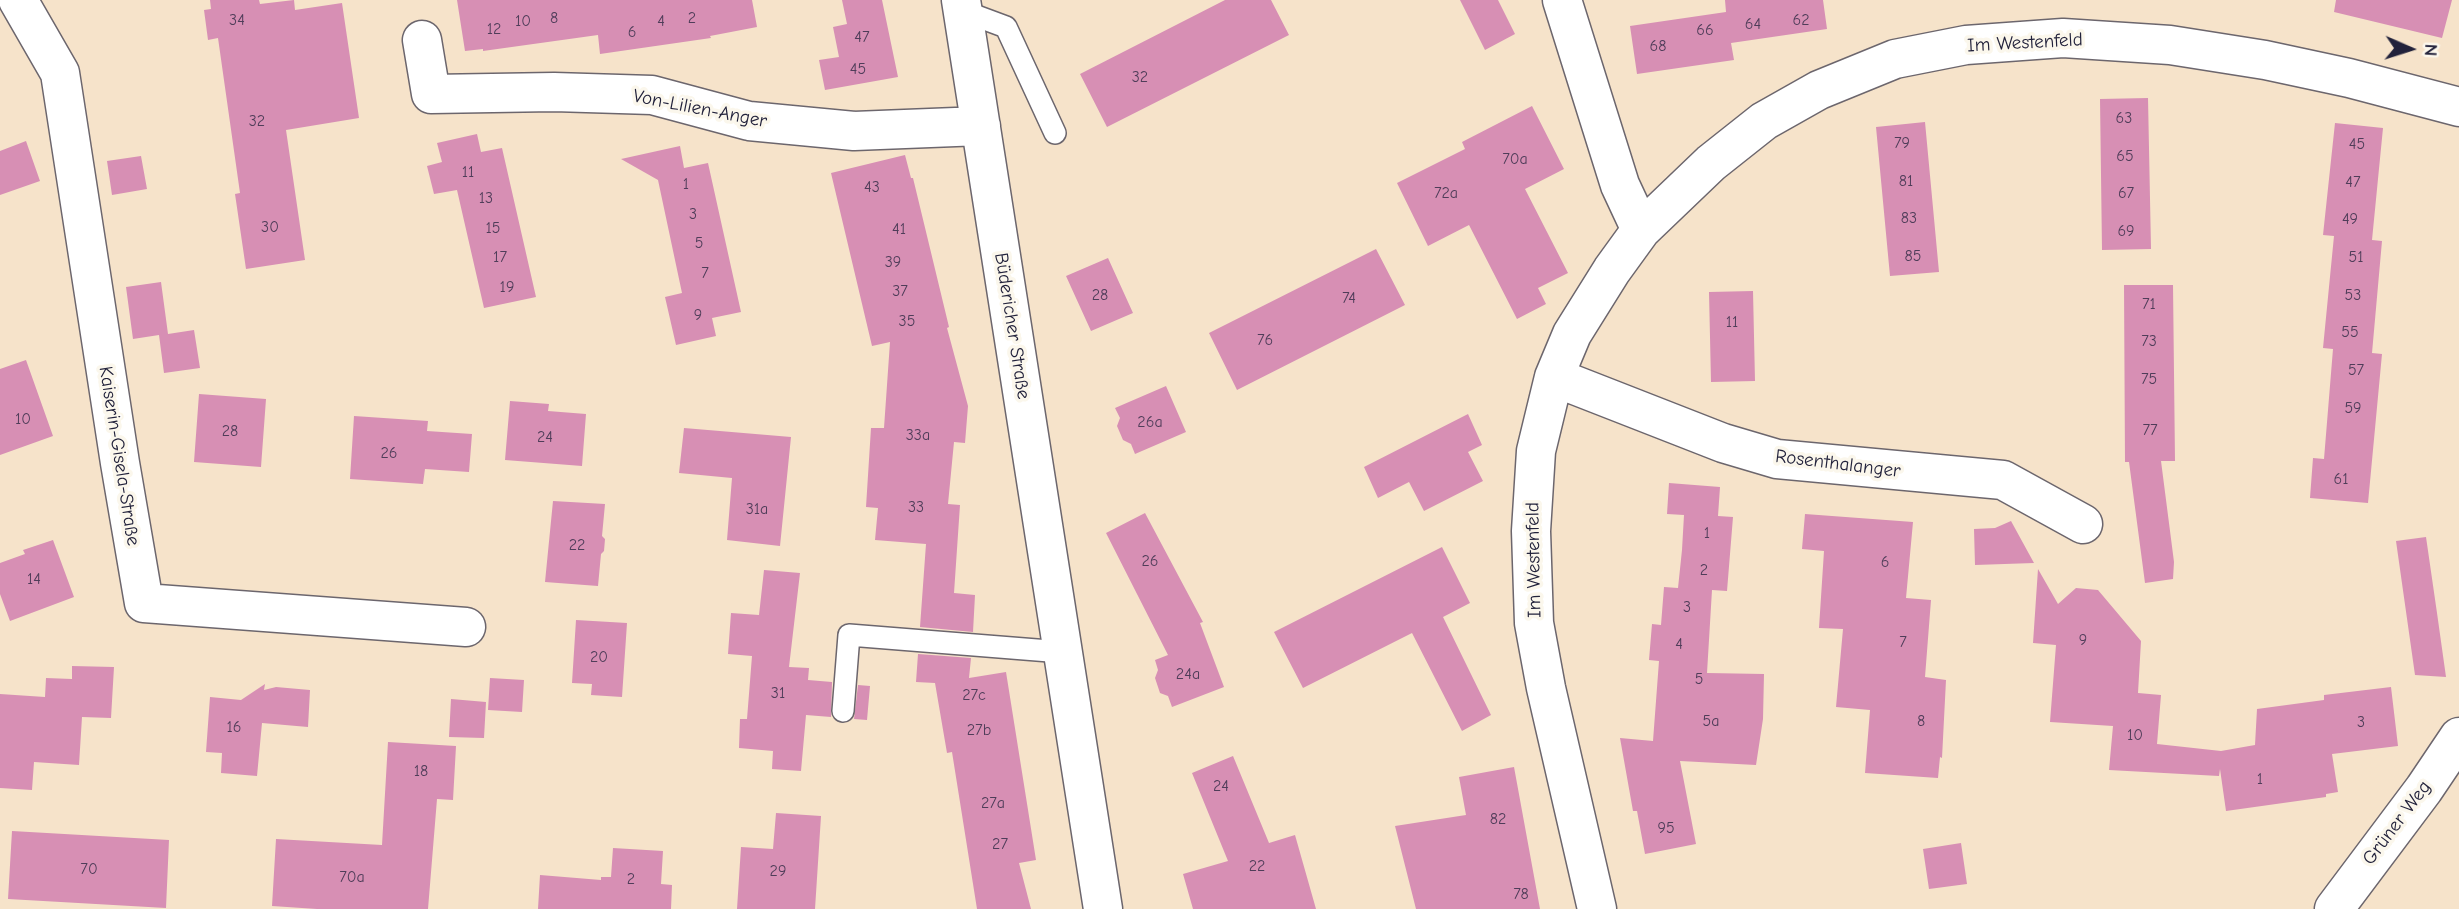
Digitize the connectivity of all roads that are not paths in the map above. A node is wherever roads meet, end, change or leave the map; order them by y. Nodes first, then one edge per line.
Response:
1 (18, 0) edge
2 (1562, 0) edge
3 (962, 6) edge
4 (422, 40) dead end
5 (2459, 107) edge
6 (981, 126) junction
7 (1055, 132) dead end
8 (1641, 230) junction
9 (1554, 377) junction
10 (2083, 524) dead end
11 (466, 627) dead end
12 (1062, 652) junction
13 (843, 711) dead end
14 (2459, 737) edge
15 (1103, 909) edge
16 (1597, 909) edge
17 (2334, 909) edge

1 - 11 street, Kaiserin-Gisela-Straße
2 - 8 street
3 - 6 street, Büdericher Straße
3 - 7 lane
4 - 6 street, Von-Lilien-Anger
5 - 8 street, Im Westenfeld
6 - 12 street, Büdericher Straße
8 - 9 street, Im Westenfeld
9 - 10 street, Rosenthalanger
9 - 16 street, Im Westenfeld
12 - 13 lane
12 - 15 street, Büdericher Straße
14 - 17 street, Grüner Weg

